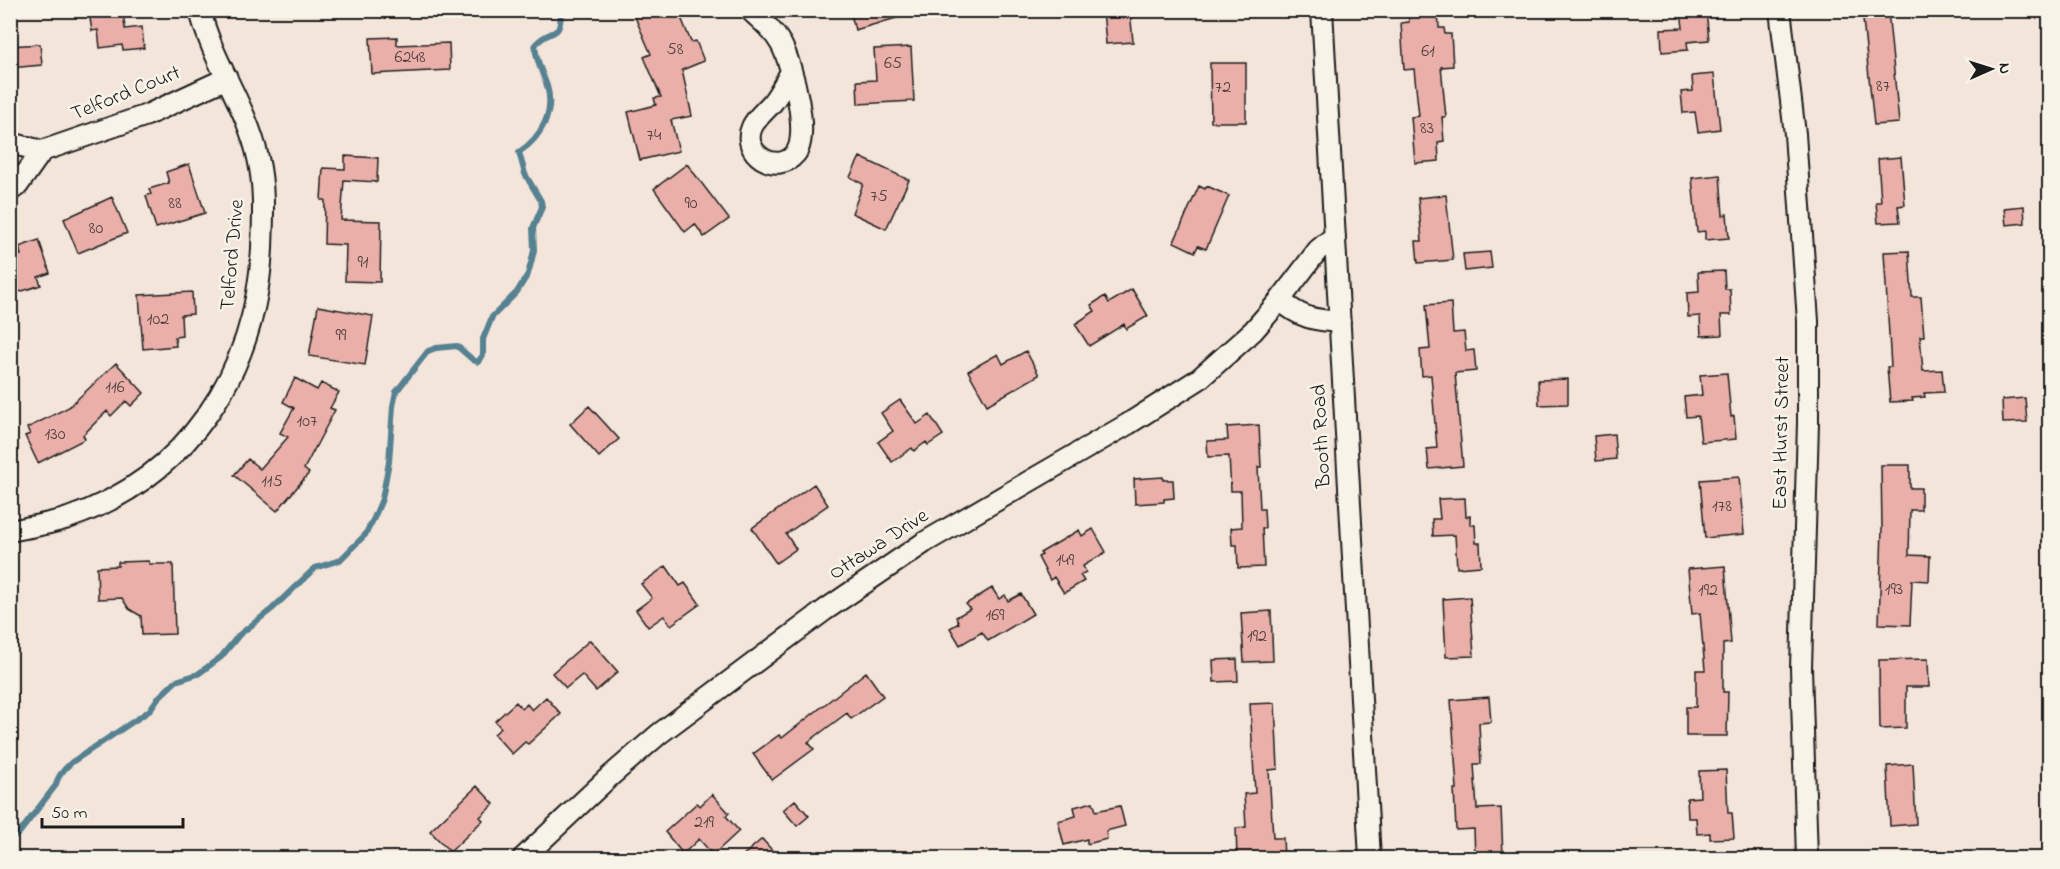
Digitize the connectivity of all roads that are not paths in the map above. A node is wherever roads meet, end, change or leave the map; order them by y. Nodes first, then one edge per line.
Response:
1 (200, 10) edge
2 (750, 10) edge
3 (1322, 10) edge
4 (1780, 10) edge
5 (791, 72) dead end
6 (227, 78) junction
7 (10, 143) edge
8 (42, 151) junction
9 (10, 190) edge
10 (1335, 236) junction
11 (1280, 300) junction
12 (1340, 322) junction
13 (10, 531) edge
14 (523, 858) edge
15 (1370, 858) edge
16 (1807, 858) edge

1 - 6 street, Telford Drive
2 - 5 street
3 - 10 street, Booth Road
4 - 16 street, East Hurst Street
6 - 8 street, Telford Court
6 - 13 street, Telford Drive
7 - 8 street
8 - 9 street
10 - 11 street, Ottawa Drive
10 - 12 street, Booth Road
11 - 12 street
11 - 14 street, Ottawa Drive
12 - 15 street, Booth Road

